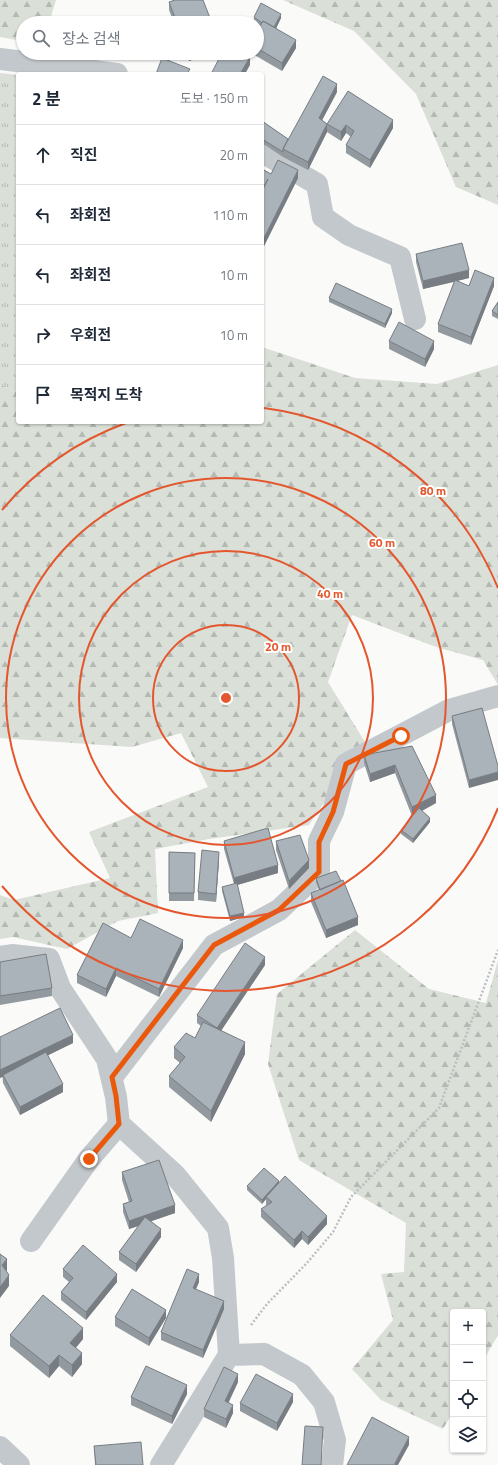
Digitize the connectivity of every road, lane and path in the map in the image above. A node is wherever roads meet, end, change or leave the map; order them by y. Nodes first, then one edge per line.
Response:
1 (0, 59) edge
2 (101, 72) edge
3 (264, 153) edge
4 (415, 319) dead end
5 (498, 696) edge
6 (498, 950) edge
7 (0, 957) edge
8 (112, 1077) junction
9 (119, 1124) junction
10 (31, 1241) dead end
11 (229, 1354) junction
12 (0, 1447) edge
13 (20, 1465) edge
14 (161, 1465) edge
15 (332, 1465) edge

1 - 2 street
3 - 4 street
5 - 8 street
6 - 11 path
7 - 8 street
8 - 9 street
9 - 10 street
9 - 11 street
11 - 14 street
11 - 15 street
12 - 13 street

